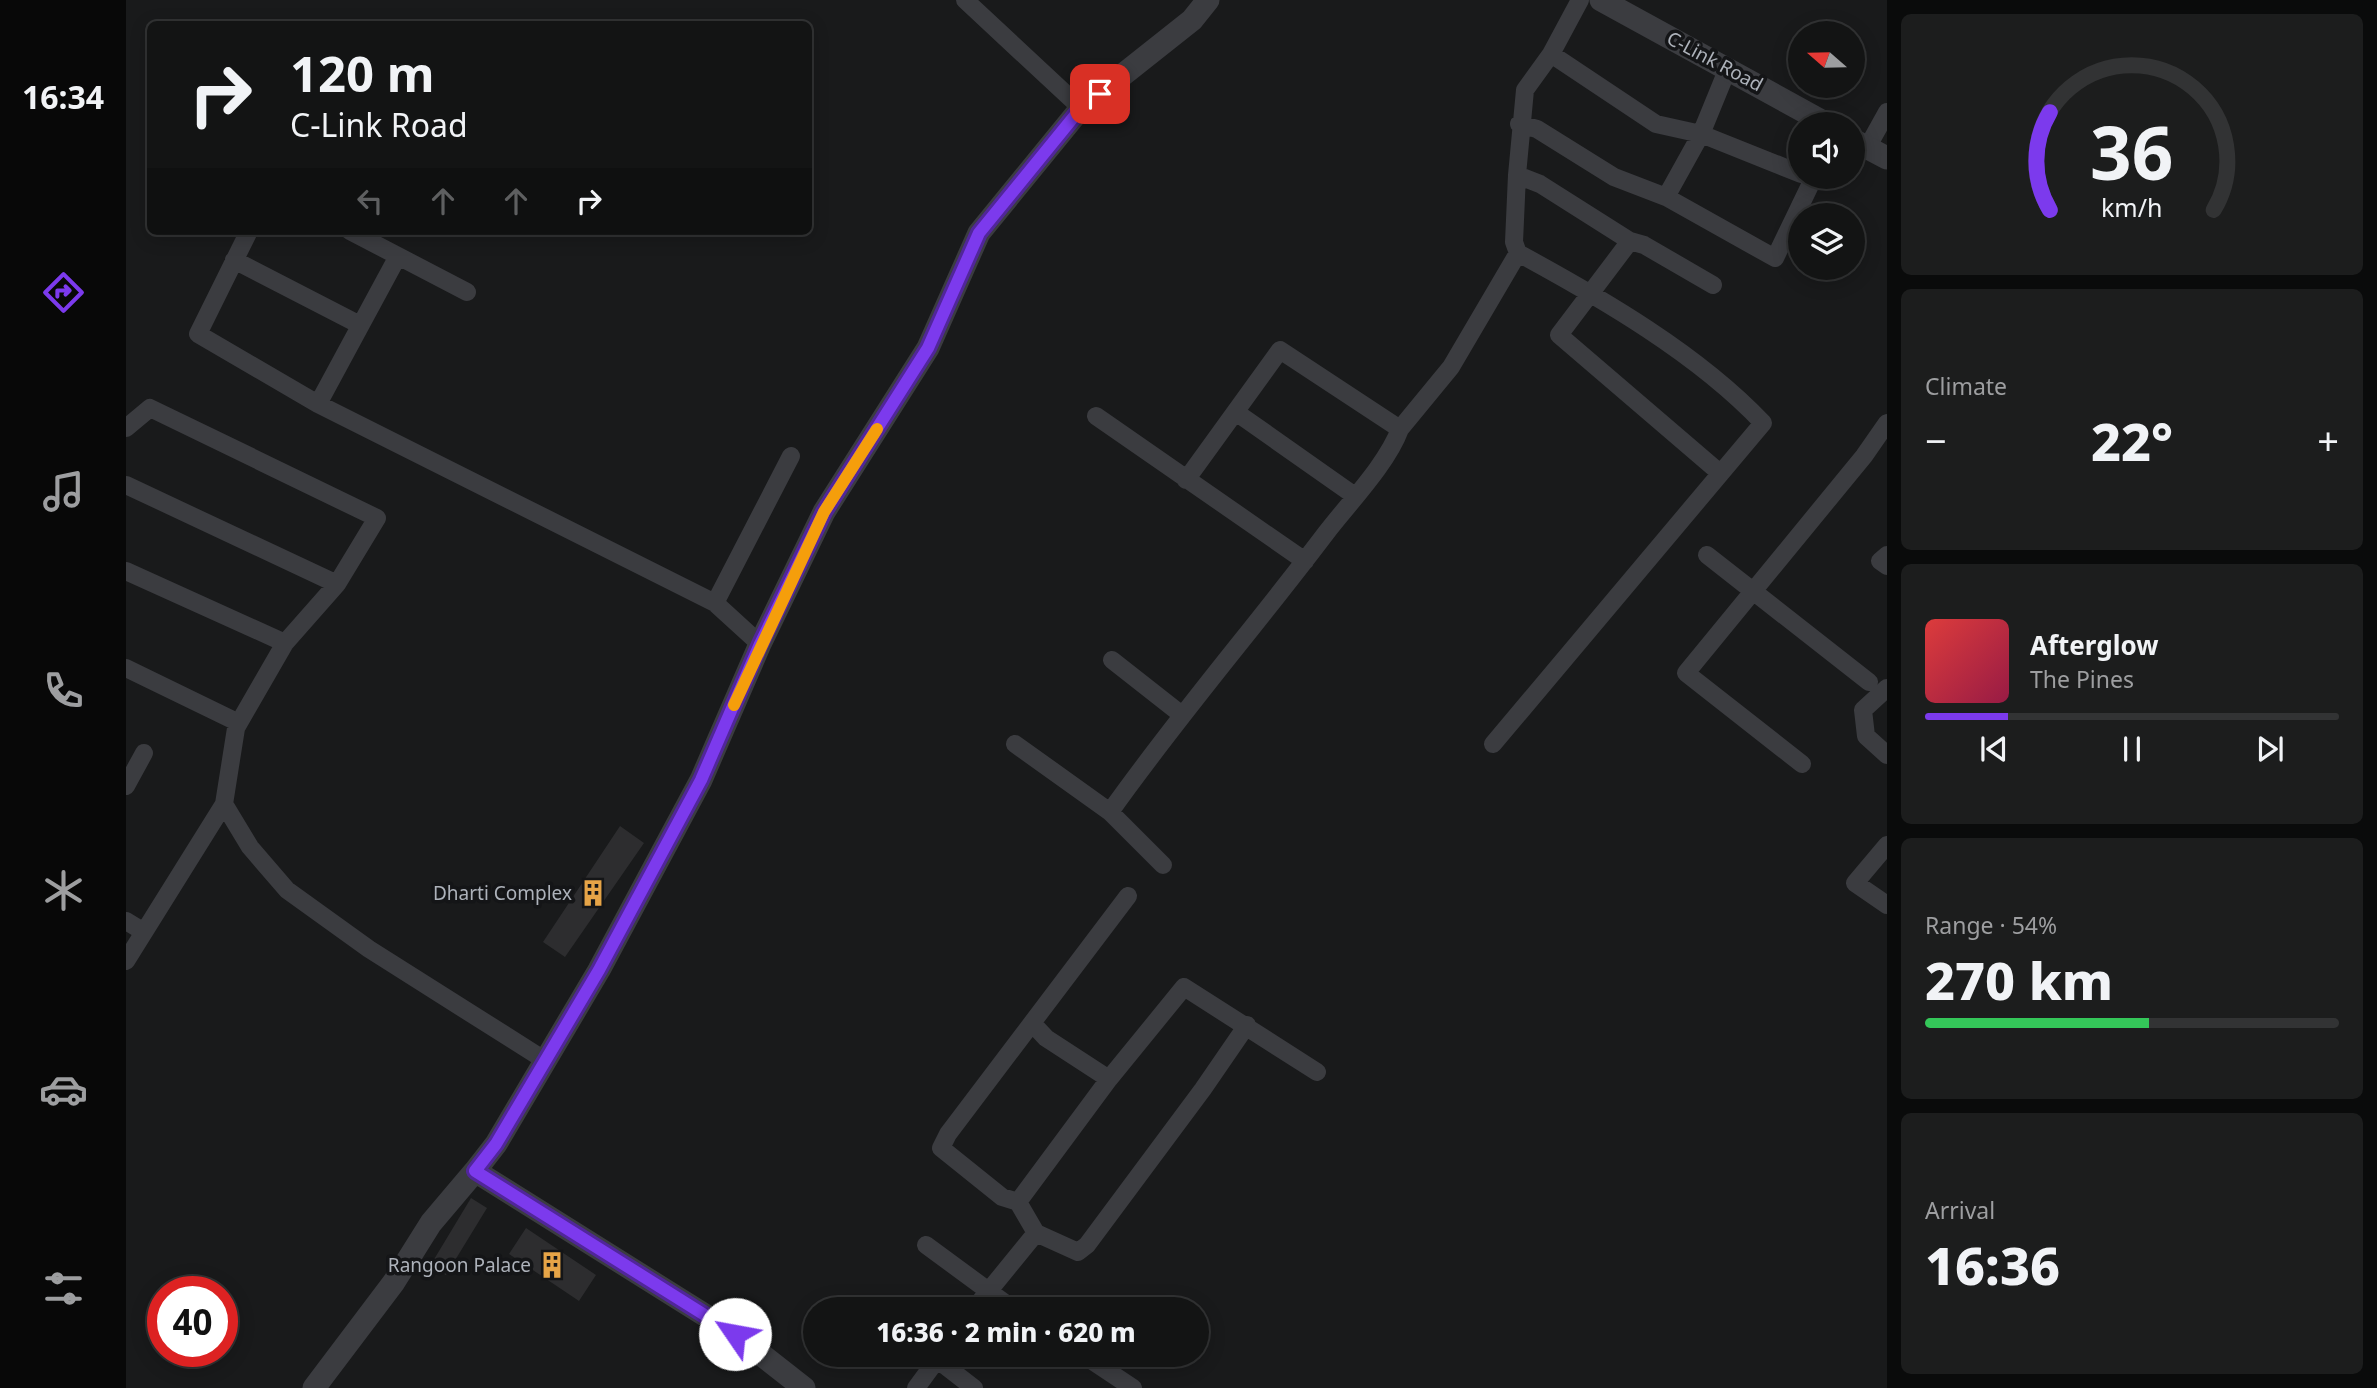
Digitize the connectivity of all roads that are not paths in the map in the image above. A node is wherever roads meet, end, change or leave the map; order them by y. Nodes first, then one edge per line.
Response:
1 (965, 0) edge
2 (1208, 0) edge
3 (1580, 0) edge
4 (1601, 0) edge
5 (1550, 54) junction
6 (1728, 68) junction
7 (1081, 108) junction
8 (1887, 111) edge
9 (1806, 112) edge
10 (1520, 124) junction
11 (1701, 134) junction
12 (1869, 149) edge
13 (1788, 169) edge
14 (1517, 175) junction
15 (1803, 189) edge
16 (1666, 197) junction
17 (246, 235) edge
18 (358, 235) edge
19 (1630, 241) junction
20 (1518, 253) junction
21 (398, 256) junction
22 (234, 260) junction
23 (1713, 285) dead end
24 (467, 292) dead end
25 (1592, 293) junction
26 (360, 325) junction
27 (318, 404) junction
28 (1237, 413) junction
29 (1096, 416) dead end
30 (1887, 423) edge
31 (126, 428) edge
32 (1400, 429) junction
33 (791, 456) dead end
34 (1720, 473) junction
35 (1186, 480) junction
36 (126, 485) edge
37 (1355, 496) junction
38 (1707, 555) dead end
39 (1887, 555) edge
40 (1305, 561) junction
41 (1887, 566) edge
42 (126, 571) edge
43 (337, 584) junction
44 (1753, 592) junction
45 (715, 603) junction
46 (285, 643) junction
47 (760, 644) junction
48 (1112, 660) dead end
49 (126, 668) edge
50 (1869, 682) dead end
51 (1887, 688) edge
52 (1182, 715) junction
53 (236, 727) junction
54 (1015, 744) dead end
55 (1493, 744) dead end
56 (144, 753) dead end
57 (1887, 755) edge
58 (1801, 764) dead end
59 (126, 786) edge
60 (224, 804) junction
61 (1110, 812) junction
62 (1887, 845) edge
63 (1163, 865) dead end
64 (1128, 897) dead end
65 (1887, 905) edge
66 (126, 921) edge
67 (144, 932) junction
68 (126, 961) edge
69 (1032, 1023) junction
70 (1247, 1025) junction
71 (546, 1061) junction
72 (1317, 1072) dead end
73 (1109, 1079) junction
74 (475, 1171) junction
75 (1018, 1202) junction
76 (1035, 1233) junction
77 (926, 1245) dead end
78 (987, 1292) junction
79 (983, 1297) edge
80 (995, 1297) edge
81 (929, 1367) edge
82 (949, 1367) edge
83 (1102, 1367) edge
84 (314, 1388) edge
85 (804, 1388) edge
86 (916, 1388) edge
87 (974, 1388) edge
88 (1133, 1388) edge

1 - 7 street
2 - 7 street
3 - 5 street
4 - 6 street, C-Link Road
5 - 10 street
5 - 11 street
6 - 9 street, C-Link Road
6 - 11 street
7 - 47 street
8 - 12 street
10 - 14 street
10 - 16 street
11 - 13 street
11 - 16 street
14 - 19 street
14 - 20 street
15 - 16 street
17 - 22 street
18 - 21 street
19 - 23 street
19 - 25 street
20 - 25 street
20 - 32 street
21 - 24 street
21 - 26 street
22 - 26 street
22 - 27 street
25 - 34 street
25 - 34 street
26 - 27 street
27 - 45 street
28 - 32 street
28 - 35 street
28 - 37 street
29 - 35 street
30 - 44 street
31 - 43 street
32 - 37 street
33 - 45 street
34 - 55 street
35 - 40 street
36 - 43 street
37 - 40 street
38 - 44 street
39 - 41 street
40 - 52 street
42 - 46 street
43 - 46 street
44 - 50 street
44 - 58 street
45 - 47 street
46 - 53 street
47 - 71 street
48 - 52 street
49 - 53 street
51 - 57 street
52 - 61 street
53 - 60 street
54 - 61 street
56 - 59 street
60 - 67 street
60 - 71 street
61 - 63 street
62 - 65 street
64 - 69 street
66 - 67 street
67 - 68 street
69 - 73 street
69 - 75 street
70 - 72 street
70 - 73 street
70 - 76 street
71 - 74 street
73 - 75 street
74 - 84 street
74 - 85 street
75 - 76 street
76 - 78 street
77 - 78 street
78 - 79 street
78 - 80 street
81 - 86 street
82 - 87 street
83 - 88 street

